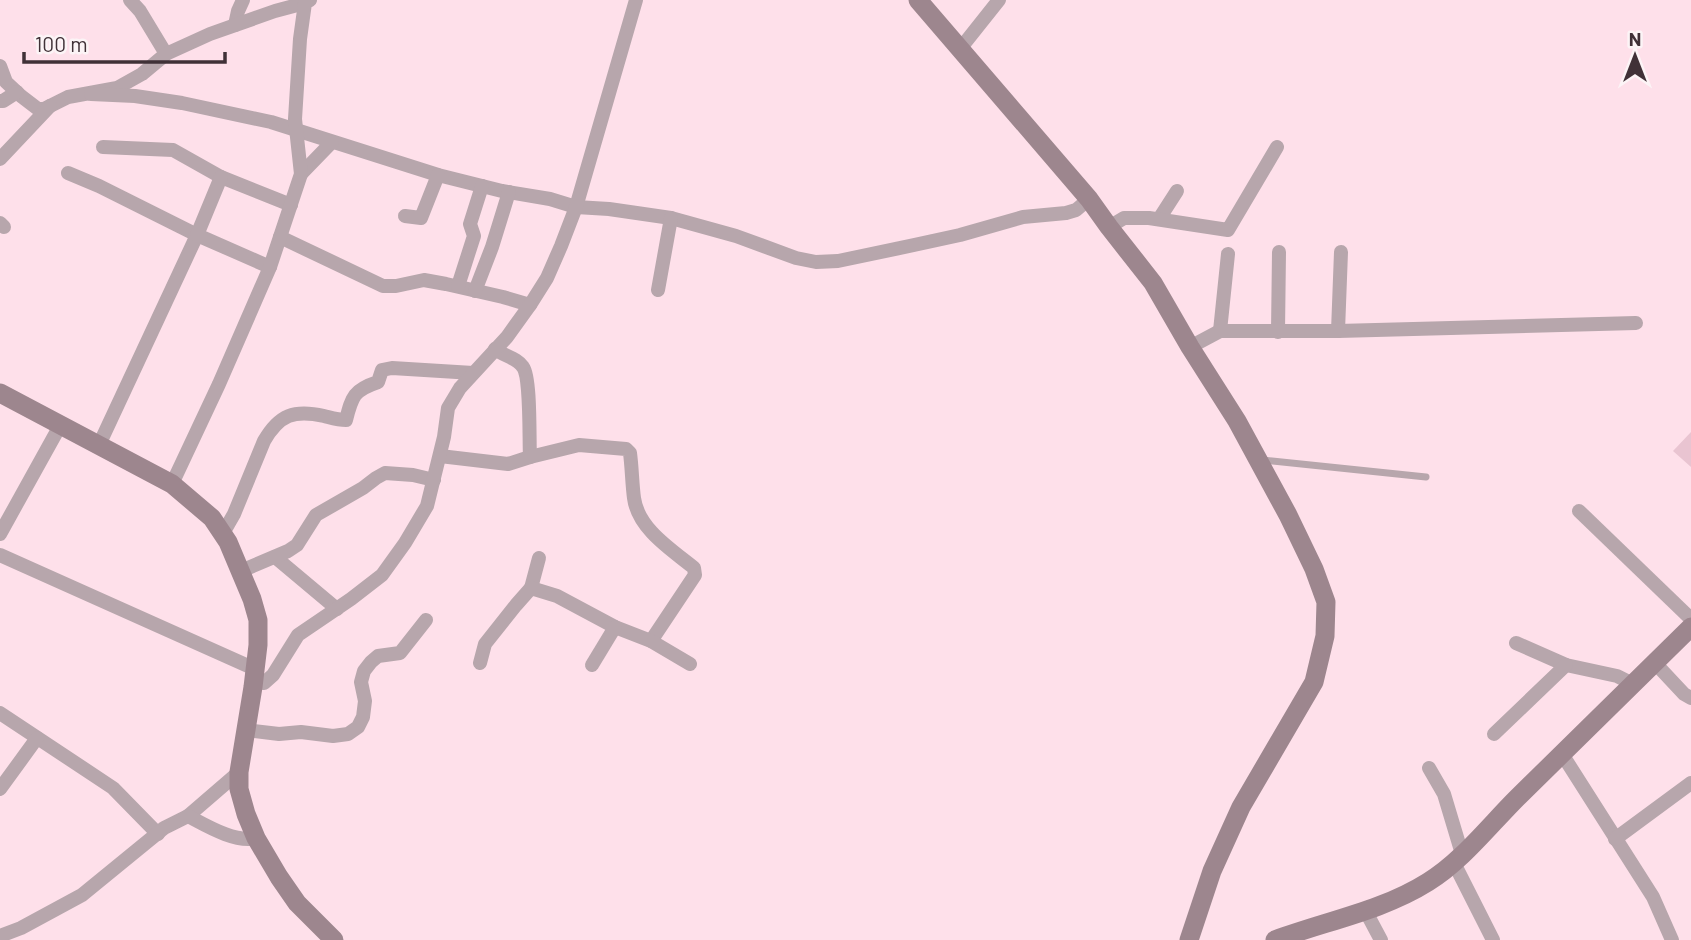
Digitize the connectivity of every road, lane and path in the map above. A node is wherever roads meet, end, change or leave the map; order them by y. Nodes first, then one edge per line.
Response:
1 (243, 0) edge
2 (636, 0) edge
3 (918, 0) edge
4 (999, 0) edge
5 (307, 2) edge
6 (138, 3) edge
7 (235, 25) junction
8 (960, 49) junction
9 (166, 54) junction
10 (0, 66) edge
11 (17, 92) junction
12 (91, 94) junction
13 (0, 101) edge
14 (51, 105) junction
15 (296, 130) junction
16 (332, 142) junction
17 (103, 147) dead end
18 (1277, 147) dead end
19 (0, 159) edge
20 (68, 173) dead end
21 (301, 174) junction
22 (438, 175) junction
23 (221, 177) junction
24 (482, 186) junction
25 (1177, 191) dead end
26 (509, 192) junction
27 (1090, 199) junction
28 (291, 205) junction
29 (576, 207) junction
30 (405, 216) dead end
31 (671, 218) junction
32 (1159, 219) junction
33 (1109, 227) junction
34 (197, 235) junction
35 (280, 237) junction
36 (1279, 252) dead end
37 (1341, 252) dead end
38 (1228, 254) dead end
39 (270, 267) junction
40 (458, 286) junction
41 (657, 290) dead end
42 (475, 291) junction
43 (530, 306) junction
44 (1636, 323) dead end
45 (1220, 331) junction
46 (1338, 331) junction
47 (1278, 332) junction
48 (1190, 347) junction
49 (495, 349) junction
50 (473, 373) junction
51 (0, 393) edge
52 (61, 424) junction
53 (99, 444) junction
54 (440, 456) junction
55 (530, 457) junction
56 (1258, 460) junction
57 (1426, 477) dead end
58 (434, 480) junction
59 (172, 484) junction
60 (1578, 511) dead end
61 (221, 532) junction
62 (0, 534) edge
63 (0, 555) edge
64 (275, 556) junction
65 (539, 558) dead end
66 (241, 570) junction
67 (531, 588) junction
68 (337, 609) junction
69 (426, 620) dead end
70 (1691, 620) edge
71 (615, 626) junction
72 (1691, 626) edge
73 (651, 641) junction
74 (1516, 643) dead end
75 (480, 663) dead end
76 (1654, 663) junction
77 (690, 664) dead end
78 (592, 665) dead end
79 (1566, 665) junction
80 (254, 676) junction
81 (1633, 684) junction
82 (1691, 698) edge
83 (0, 713) edge
84 (246, 730) junction
85 (1494, 734) dead end
86 (37, 738) junction
87 (1562, 754) junction
88 (1429, 768) dead end
89 (239, 780) junction
90 (1691, 783) edge
91 (0, 789) edge
92 (188, 816) junction
93 (158, 834) junction
94 (256, 838) junction
95 (1615, 839) junction
96 (1458, 859) junction
97 (1365, 910) junction
98 (1670, 935) edge
99 (0, 936) edge
100 (334, 940) edge
101 (1189, 940) edge
102 (1276, 940) edge
103 (1381, 940) edge
104 (1493, 940) edge
105 (1654, 940) edge

1 - 7 street
2 - 29 street
3 - 8 main road
4 - 8 street
5 - 7 street
5 - 15 street
6 - 9 street
7 - 9 street
8 - 27 main road
9 - 12 street
10 - 11 street
11 - 13 street
11 - 14 street
12 - 14 street
12 - 15 street
14 - 19 street
15 - 16 street
15 - 21 street
16 - 21 street
16 - 22 street
17 - 23 street
18 - 32 street
20 - 34 street
21 - 28 street
22 - 24 street
22 - 30 street
23 - 28 street
23 - 34 street
24 - 26 street
24 - 40 street
25 - 32 street
26 - 29 street
26 - 42 street
27 - 31 street
27 - 33 main road
28 - 35 street
29 - 31 street
29 - 43 street
31 - 41 street
32 - 33 street
33 - 48 main road
34 - 39 street
34 - 53 street
35 - 39 street
35 - 40 street
36 - 47 street
37 - 46 street
38 - 45 street
39 - 59 street
40 - 42 street
42 - 43 street
43 - 49 street
44 - 46 street
45 - 47 street
45 - 48 street
46 - 47 street
48 - 56 main road
49 - 50 street
49 - 55 street
50 - 54 street
50 - 61 street
51 - 52 main road
52 - 53 main road
52 - 62 street
53 - 59 main road
54 - 55 street
54 - 58 street
55 - 73 street
56 - 57 lane
56 - 101 main road
58 - 64 street
58 - 68 street
59 - 61 main road
60 - 70 street
61 - 66 main road
63 - 80 street
64 - 66 street
64 - 68 street
65 - 67 street
66 - 80 main road
67 - 71 street
67 - 75 street
68 - 80 street
69 - 84 street
71 - 73 street
71 - 78 street
72 - 76 main road
73 - 77 street
74 - 79 street
76 - 81 main road
76 - 82 street
79 - 81 street
79 - 85 street
80 - 84 main road
81 - 87 main road
83 - 86 street
84 - 89 main road
86 - 91 street
86 - 93 street
87 - 95 street
87 - 96 main road
88 - 96 street
89 - 92 street
89 - 94 main road
90 - 95 street
92 - 93 street
92 - 94 street
93 - 99 street
94 - 100 main road
95 - 98 street
96 - 97 main road
96 - 104 street
97 - 102 main road
97 - 103 street
98 - 105 street

